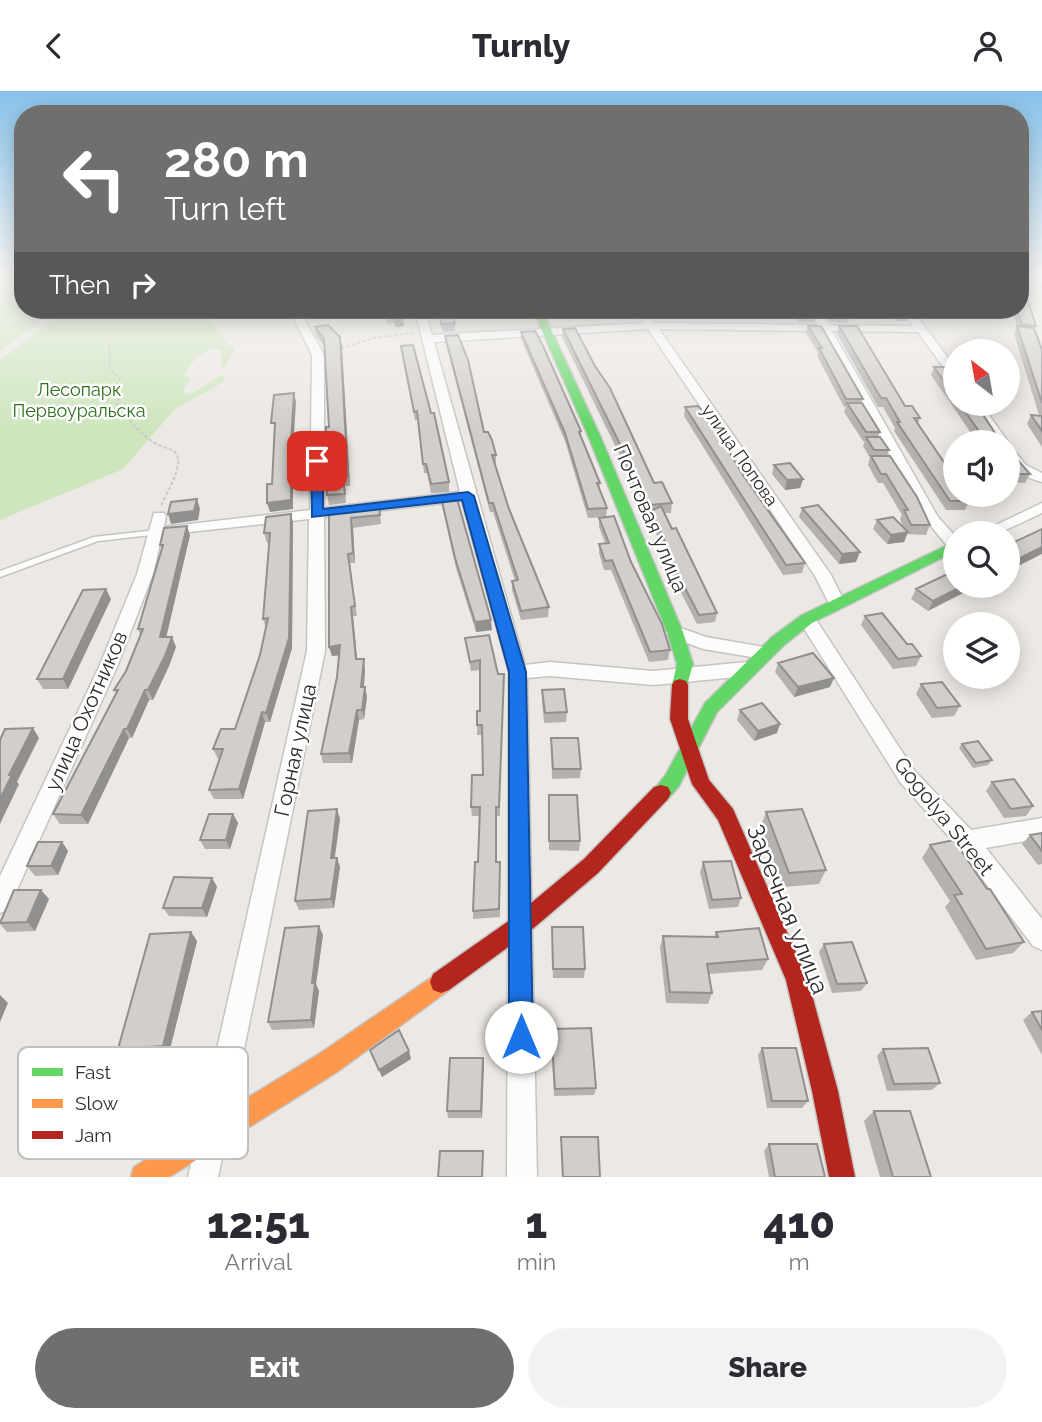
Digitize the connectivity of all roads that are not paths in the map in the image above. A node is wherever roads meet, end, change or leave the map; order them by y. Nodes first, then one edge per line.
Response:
1 (302, 326) edge
2 (424, 326) edge
3 (543, 326) edge
4 (651, 326) junction
5 (658, 326) edge
6 (803, 326) edge
7 (919, 326) edge
8 (825, 328) junction
9 (922, 329) junction
10 (546, 332) junction
11 (427, 336) junction
12 (943, 359) edge
13 (1020, 467) edge
14 (1042, 478) edge
15 (468, 496) junction
16 (1042, 507) edge
17 (317, 514) junction
18 (1012, 521) edge
19 (158, 524) junction
20 (943, 531) edge
21 (943, 551) edge
22 (0, 574) edge
23 (837, 603) junction
24 (807, 619) junction
25 (675, 632) junction
26 (764, 653) junction
27 (747, 669) junction
28 (518, 672) junction
29 (681, 677) junction
30 (688, 749) junction
31 (1042, 828) edge
32 (967, 841) junction
33 (0, 902) edge
34 (521, 925) junction
35 (1042, 938) edge
36 (231, 1047) edge
37 (248, 1113) edge
38 (174, 1159) edge
39 (206, 1159) edge
40 (144, 1177) edge
41 (202, 1177) edge
42 (522, 1177) edge
43 (842, 1177) edge

1 - 17 street, Горная улица
2 - 11 street
3 - 10 street, Почтовая улица
4 - 5 street
4 - 10 street
4 - 23 street, улица Попова
6 - 8 street
7 - 9 street
8 - 9 street
8 - 20 street
9 - 12 street
10 - 11 street
10 - 25 street, Почтовая улица
11 - 15 street
13 - 14 street
15 - 17 street
15 - 28 street
16 - 18 street
17 - 19 street
17 - 36 street, Горная улица
19 - 22 lane
19 - 33 street, улица Охотников
21 - 23 street
23 - 24 street
24 - 26 street
24 - 32 street, Gogolya Street
25 - 26 street
25 - 29 street, Почтовая улица
26 - 27 street
27 - 29 street
27 - 30 street
28 - 29 street
28 - 34 street
29 - 30 street, Почтовая улица
30 - 34 street
30 - 43 street, Заречная улица
31 - 32 street
32 - 35 street, Gogolya Street
34 - 37 street
34 - 42 street
38 - 40 street
39 - 41 street, Горная улица

